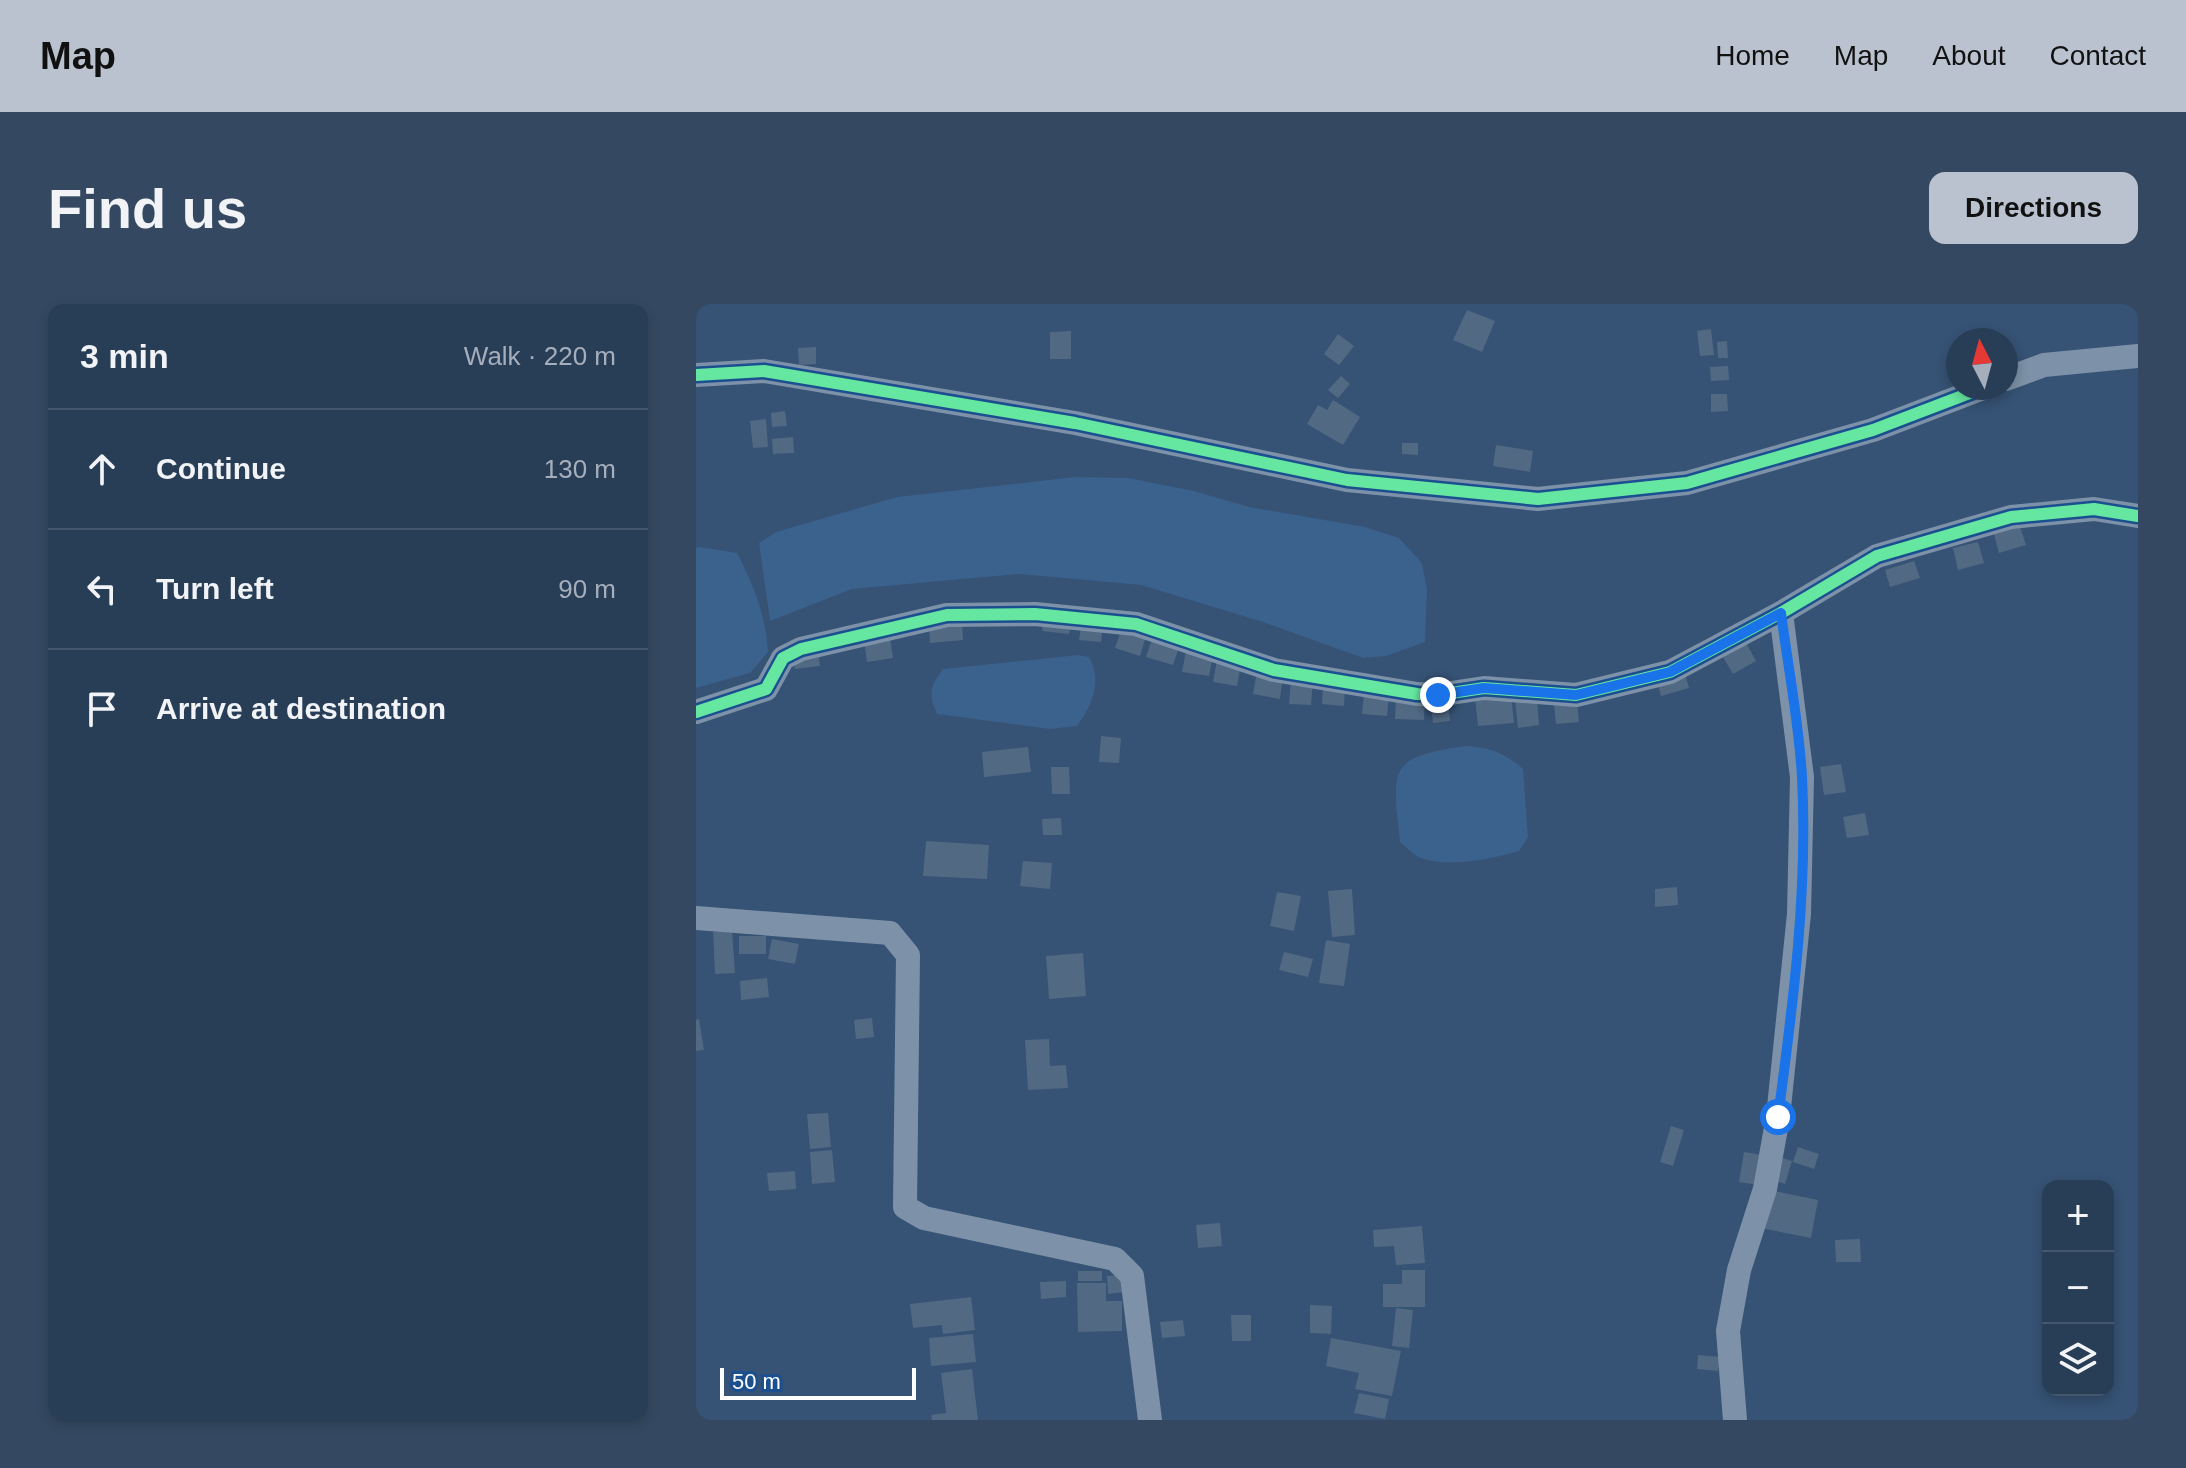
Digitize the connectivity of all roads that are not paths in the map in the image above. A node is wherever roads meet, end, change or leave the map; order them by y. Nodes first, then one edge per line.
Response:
1 (2138, 356) edge
2 (696, 375) edge
3 (2018, 375) edge
4 (1952, 400) edge
5 (2138, 516) edge
6 (1781, 613) junction
7 (696, 712) edge
8 (696, 918) edge
9 (1150, 1420) edge
10 (1735, 1420) edge

1 - 3 street
2 - 4 street
5 - 6 street
6 - 7 street
6 - 10 street
8 - 9 street

